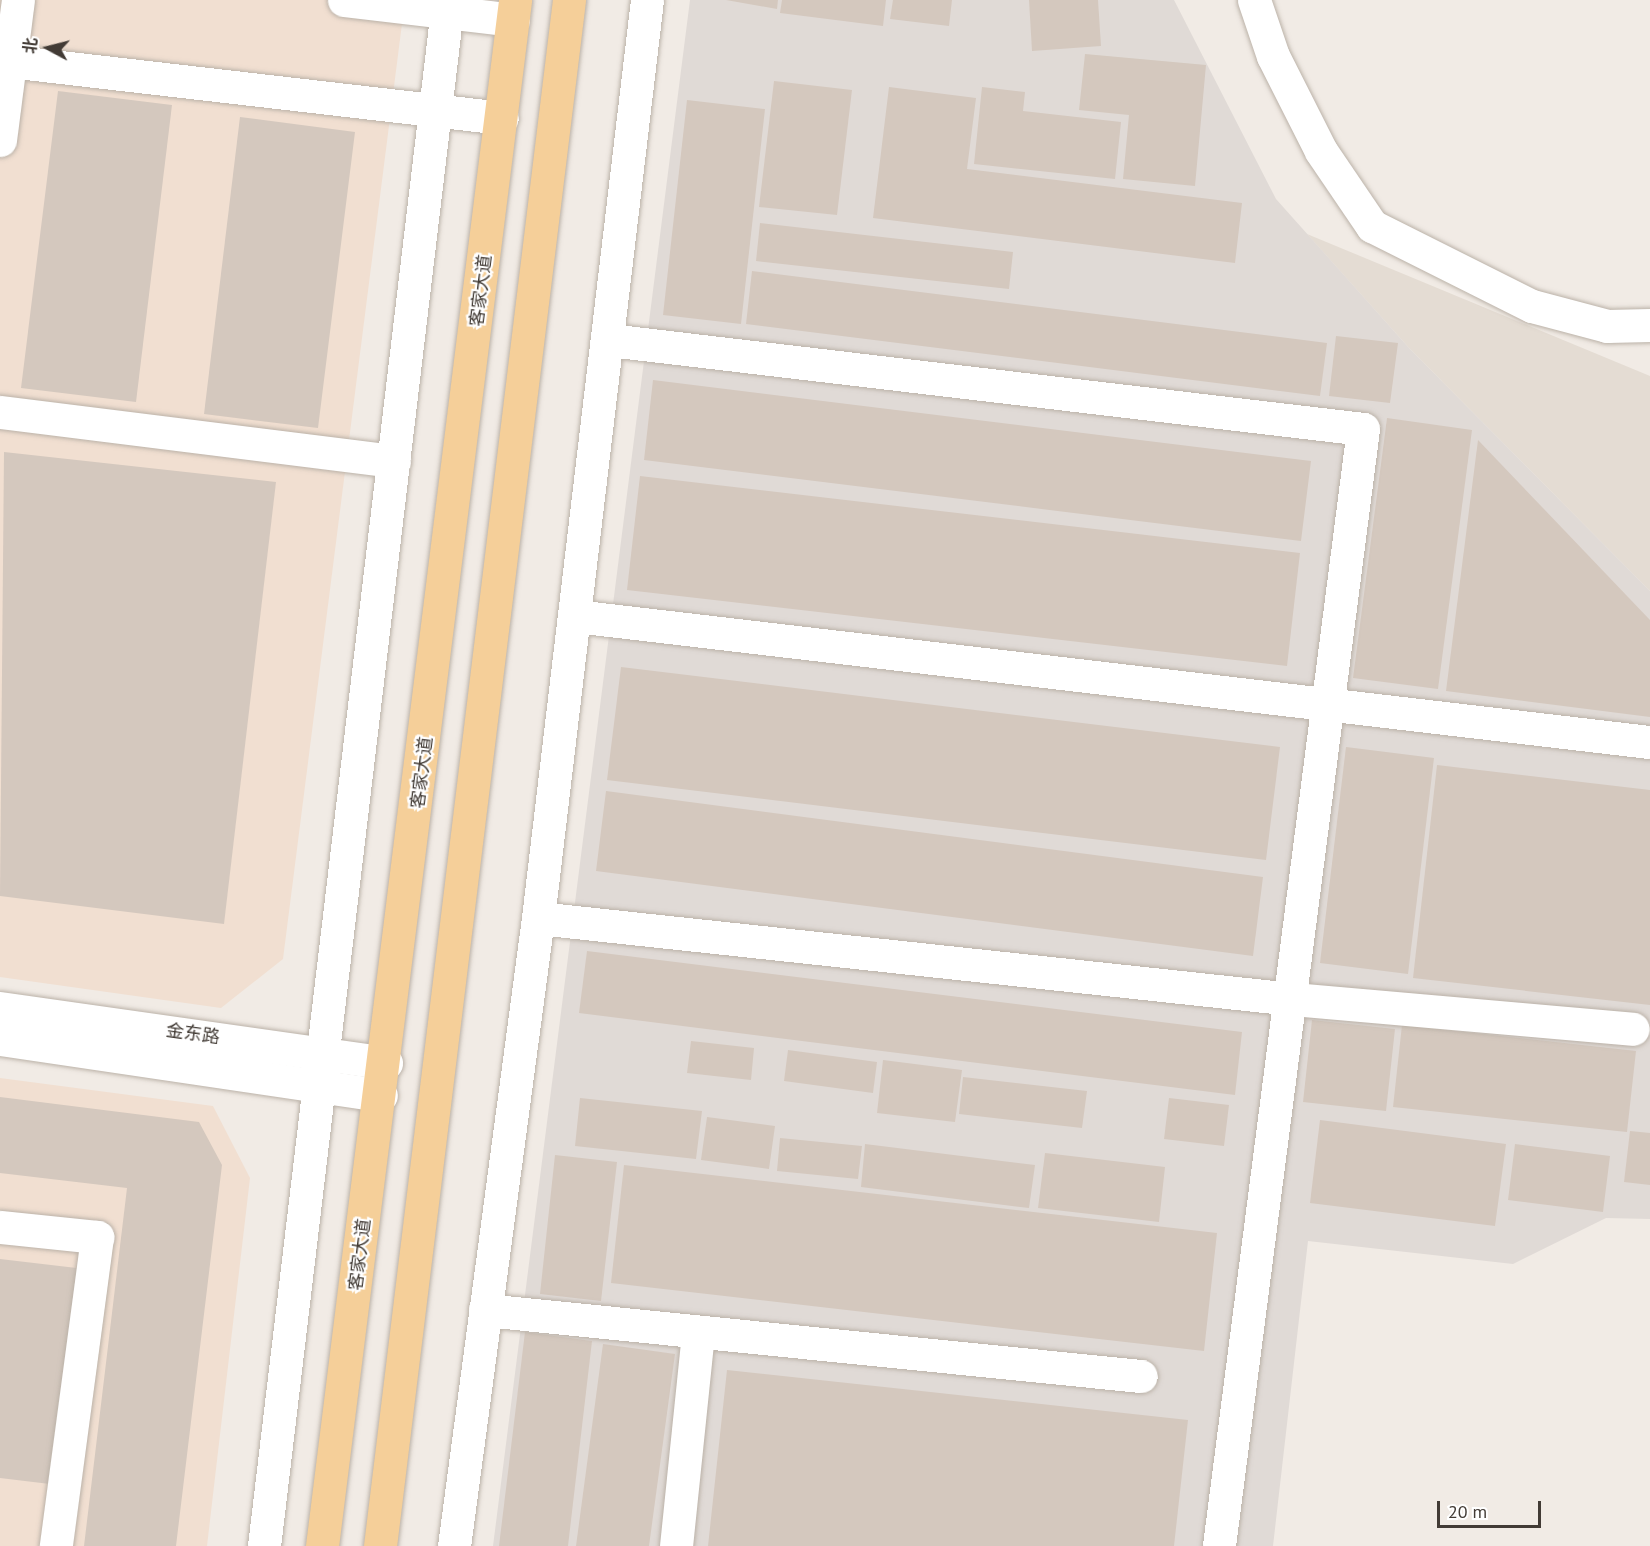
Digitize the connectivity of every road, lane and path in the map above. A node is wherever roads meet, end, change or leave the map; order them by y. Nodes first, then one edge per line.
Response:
1 (18, 0) edge
2 (344, 0) edge
3 (569, 0) edge
4 (647, 0) edge
5 (1254, 0) edge
6 (447, 6) edge
7 (514, 10) edge
8 (5, 60) edge
9 (435, 110) junction
10 (502, 118) junction
11 (0, 140) edge
12 (1650, 325) edge
13 (609, 340) junction
14 (0, 412) edge
15 (394, 461) junction
16 (575, 616) junction
17 (1328, 704) junction
18 (1650, 742) edge
19 (538, 918) junction
20 (1292, 999) junction
21 (0, 1008) edge
22 (1632, 1029) dead end
23 (0, 1039) edge
24 (325, 1052) junction
25 (386, 1063) junction
26 (320, 1085) junction
27 (381, 1095) junction
28 (0, 1227) edge
29 (485, 1310) junction
30 (698, 1332) junction
31 (1142, 1376) dead end
32 (56, 1546) edge
33 (264, 1546) edge
34 (322, 1546) edge
35 (380, 1546) edge
36 (454, 1546) edge
37 (676, 1546) edge
38 (1219, 1546) edge

1 - 8 street
2 - 6 street
3 - 35 main road
4 - 13 street
5 - 12 street
6 - 7 street
6 - 9 street
7 - 10 main road, 客家大道
8 - 9 street
8 - 11 street
9 - 10 street
9 - 15 street
10 - 25 main road, 客家大道
13 - 16 street
13 - 17 street
14 - 15 street
15 - 24 street
16 - 17 street
16 - 19 street
17 - 18 street
17 - 20 street
19 - 20 street
19 - 29 street
20 - 22 street
20 - 38 street
21 - 24 street, 金东路
23 - 26 street, 金东路
24 - 25 street, 金东路
24 - 26 street
25 - 27 main road, 客家大道
26 - 27 street, 金东路
26 - 33 street
27 - 34 main road, 客家大道
28 - 32 street
29 - 30 street
29 - 36 street
30 - 31 street
30 - 37 street

